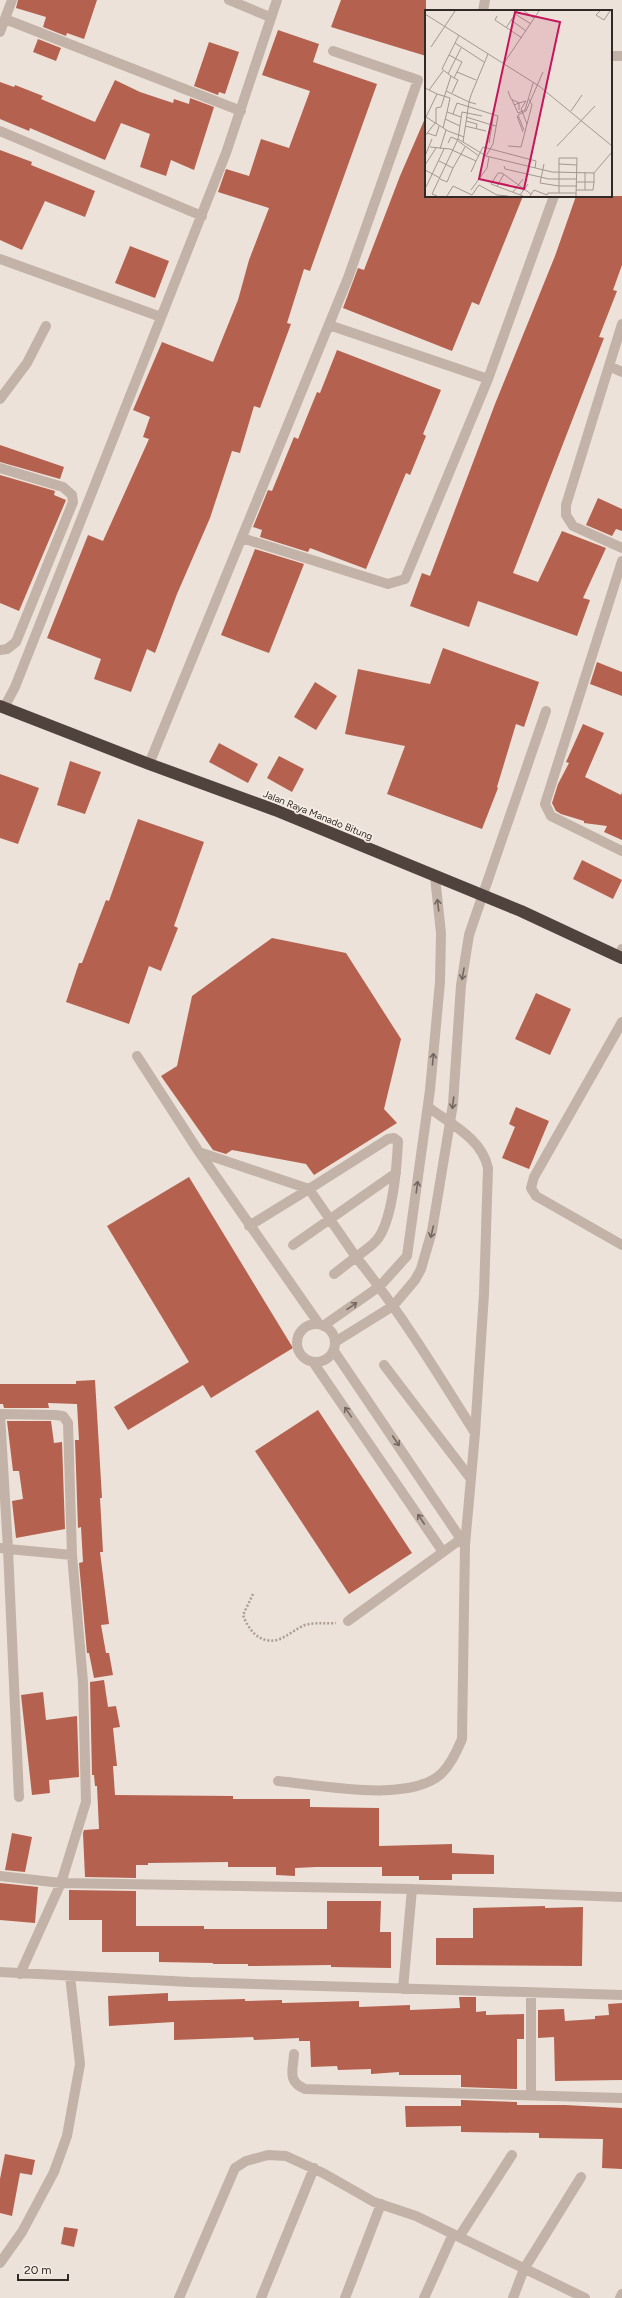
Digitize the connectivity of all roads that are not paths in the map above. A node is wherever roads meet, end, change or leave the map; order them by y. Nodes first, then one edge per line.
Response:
1 (12, 0) edge
2 (229, 0) edge
3 (276, 0) edge
4 (485, 0) edge
5 (483, 10) edge
6 (270, 17) junction
7 (5, 19) junction
8 (0, 32) edge
9 (333, 51) dead end
10 (422, 80) edge
11 (241, 112) junction
12 (0, 131) edge
13 (554, 197) edge
14 (202, 216) junction
15 (0, 259) edge
16 (161, 317) junction
17 (622, 324) edge
18 (329, 325) junction
19 (46, 326) dead end
20 (609, 366) junction
21 (622, 372) edge
22 (488, 379) junction
23 (0, 399) edge
24 (0, 468) edge
25 (242, 538) junction
26 (622, 548) edge
27 (622, 561) edge
28 (0, 650) edge
29 (2, 707) edge
30 (546, 711) dead end
31 (149, 764) junction
32 (622, 852) edge
33 (435, 877) junction
34 (483, 895) junction
35 (621, 954) edge
36 (622, 1022) edge
37 (137, 1056) dead end
38 (428, 1107) junction
39 (450, 1123) junction
40 (199, 1152) junction
41 (396, 1173) junction
42 (309, 1190) junction
43 (330, 1220) junction
44 (249, 1226) junction
45 (293, 1245) dead end
46 (622, 1245) edge
47 (356, 1257) junction
48 (334, 1274) dead end
49 (380, 1286) junction
50 (393, 1306) junction
51 (321, 1325) junction
52 (334, 1347) junction
53 (313, 1362) junction
54 (384, 1365) dead end
55 (0, 1415) edge
56 (475, 1433) junction
57 (471, 1479) junction
58 (463, 1542) junction
59 (4, 1549) edge
60 (443, 1552) junction
61 (72, 1555) junction
62 (348, 1621) road end
63 (278, 1781) dead end
64 (20, 1797) dead end
65 (0, 1876) edge
66 (61, 1883) junction
67 (412, 1889) junction
68 (622, 1897) edge
69 (0, 1972) edge
70 (20, 1974) junction
71 (70, 1976) junction
72 (403, 1989) junction
73 (531, 1993) junction
74 (622, 1995) edge
75 (294, 2054) dead end
76 (530, 2095) junction
77 (622, 2098) edge
78 (512, 2155) dead end
79 (314, 2168) junction
80 (581, 2177) dead end
81 (382, 2204) junction
82 (456, 2236) junction
83 (0, 2263) edge
84 (524, 2270) junction
85 (622, 2294) edge
86 (179, 2298) edge
87 (261, 2298) edge
88 (345, 2298) edge
89 (424, 2298) edge
90 (512, 2298) edge
91 (585, 2298) edge
92 (620, 2298) edge

1 - 7 street
2 - 6 street
3 - 6 street
4 - 5 street
6 - 11 street
7 - 8 street
7 - 11 street
9 - 10 street
10 - 18 street
11 - 14 street
12 - 14 street
13 - 22 street
14 - 16 street
15 - 16 street
16 - 29 street
17 - 20 street
18 - 22 street
18 - 25 street
19 - 23 street
20 - 21 street
20 - 26 street
22 - 25 street
24 - 28 street
25 - 31 street
27 - 32 street
29 - 31 highway, Jalan Raya Manado Bitung
30 - 34 street
31 - 33 highway, Jalan Raya Manado Bitung
33 - 34 highway, Jalan Raya Manado Bitung
38 -> 33 street
34 - 35 highway, Jalan Raya Manado Bitung
34 -> 39 street
36 - 46 street
37 - 40 street
38 - 39 street
49 -> 38 street
39 -> 50 street
39 - 56 street
40 - 42 street
40 - 44 street
41 - 42 street
41 - 43 street
41 - 47 street
42 - 43 street
42 - 44 street
43 - 45 street
43 - 47 street
44 - 51 street
47 - 48 street
47 - 49 street
49 - 50 street
51 -> 49 street
50 - 52 street
50 - 56 street
51 - 52 street
51 - 53 street
52 - 53 street
52 -> 58 street
60 -> 53 street
54 - 57 street
55 - 59 street
55 - 61 street
56 - 57 street
57 - 58 street
58 - 60 street
58 - 63 street
59 - 61 street
59 - 64 street
60 - 62 street
61 - 66 street
65 - 66 street
66 - 67 street
66 - 70 street
67 - 68 street
67 - 72 street
69 - 70 street
70 - 71 street
71 - 72 street
71 - 83 street
72 - 73 street
73 - 74 street
73 - 76 street
75 - 76 street
76 - 77 street
78 - 82 street
79 - 81 street
79 - 86 street
79 - 87 street
80 - 84 street
81 - 82 street
81 - 88 street
82 - 84 street
82 - 89 street
84 - 90 street
84 - 91 street
85 - 92 street

